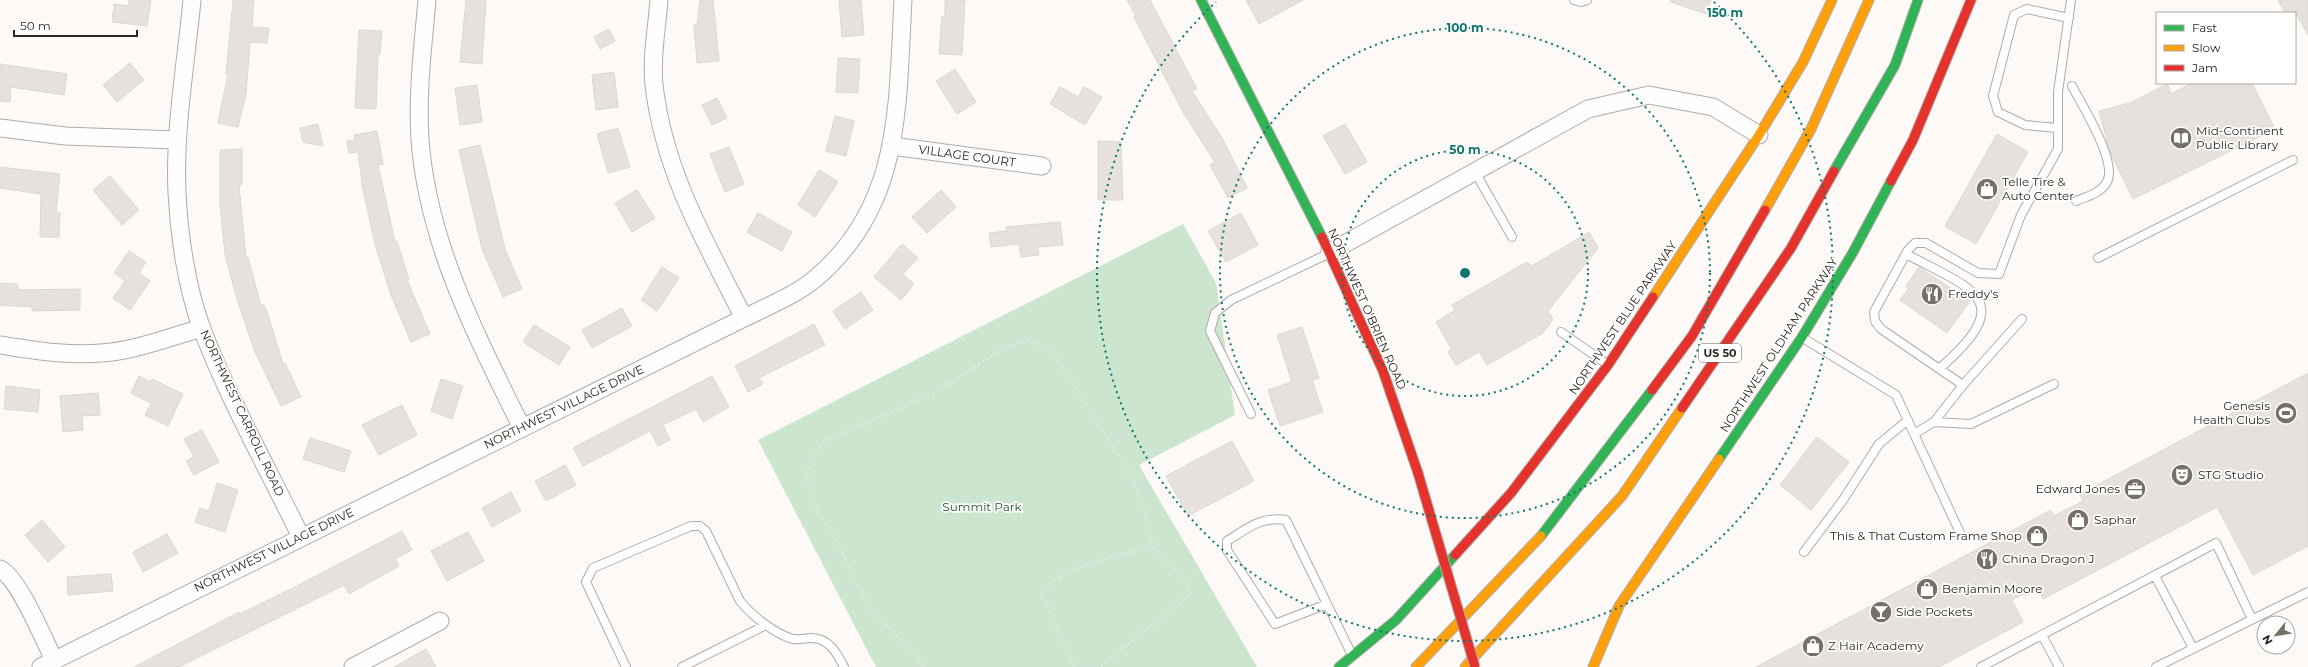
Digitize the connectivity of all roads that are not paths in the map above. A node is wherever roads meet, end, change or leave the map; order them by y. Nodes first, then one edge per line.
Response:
1 (192, 0) edge
2 (427, 0) edge
3 (659, 0) edge
4 (903, 0) edge
5 (1202, 0) edge
6 (1574, 0) edge
7 (1587, 0) edge
8 (1832, 0) edge
9 (1869, 0) edge
10 (1918, 0) edge
11 (1971, 0) edge
12 (2071, 0) edge
13 (2068, 18) junction
14 (2072, 86) dead end
15 (0, 128) edge
16 (2057, 128) junction
17 (1759, 135) junction
18 (177, 140) junction
19 (892, 146) junction
20 (2293, 160) dead end
21 (1042, 166) dead end
22 (1475, 172) junction
23 (2076, 201) dead end
24 (1512, 237) dead end
25 (1330, 252) junction
26 (1906, 254) junction
27 (2098, 258) dead end
28 (744, 318) junction
29 (2022, 319) dead end
30 (202, 328) junction
31 (1561, 332) dead end
32 (1802, 337) junction
33 (0, 345) edge
34 (1608, 365) junction
35 (1940, 368) junction
36 (2054, 384) dead end
37 (1963, 385) junction
38 (1251, 414) dead end
39 (1908, 420) junction
40 (1934, 422) junction
41 (522, 428) junction
42 (1914, 434) junction
43 (1961, 535) dead end
44 (302, 537) junction
45 (1804, 552) dead end
46 (0, 570) edge
47 (2155, 576) junction
48 (2308, 592) edge
49 (1327, 604) junction
50 (2252, 619) junction
51 (440, 621) dead end
52 (766, 625) junction
53 (2042, 635) junction
54 (2192, 648) junction
55 (1352, 656) junction
56 (48, 664) edge
57 (353, 667) edge
58 (626, 667) edge
59 (682, 667) edge
60 (844, 667) edge
61 (1339, 667) edge
62 (1416, 667) edge
63 (1464, 667) edge
64 (1476, 667) edge
65 (1593, 667) edge
66 (1981, 667) edge
67 (2059, 667) edge
68 (2156, 667) edge

1 - 18 street, NORTHWEST CARROLL ROAD
2 - 41 street
3 - 28 street
4 - 19 street, NORTHWEST VILLAGE DRIVE
5 - 25 main road, NORTHWEST O'BRIEN ROAD
6 - 7 lane
8 - 17 main road, NORTHWEST BLUE PARKWAY
9 - 62 main road, US 50
10 - 63 main road, US 50
11 - 32 main road, NORTHWEST OLDHAM PARKWAY
12 - 13 lane
13 - 16 lane
13 - 16 lane
14 - 23 lane
15 - 18 street
16 - 26 lane
17 - 22 street
17 - 34 main road, NORTHWEST BLUE PARKWAY
18 - 30 street, NORTHWEST CARROLL ROAD
19 - 21 street, VILLAGE COURT
19 - 28 street, NORTHWEST VILLAGE DRIVE
20 - 27 lane
22 - 24 lane
22 - 25 street
25 - 38 lane
25 - 64 main road, NORTHWEST O'BRIEN ROAD, bridge
26 - 35 lane
26 - 35 lane
28 - 41 street, NORTHWEST VILLAGE DRIVE
29 - 37 lane
30 - 33 street
30 - 44 street, NORTHWEST CARROLL ROAD
31 - 34 lane
32 - 39 lane
32 - 65 main road, NORTHWEST OLDHAM PARKWAY
34 - 55 main road, NORTHWEST BLUE PARKWAY
35 - 37 lane
36 - 40 lane
37 - 40 lane
39 - 42 lane
39 - 45 lane
40 - 42 lane
41 - 44 street, NORTHWEST VILLAGE DRIVE
42 - 43 lane
44 - 56 street, NORTHWEST VILLAGE DRIVE
46 - 56 street
47 - 50 lane
47 - 53 lane
47 - 54 lane
48 - 50 lane
49 - 49 lane
49 - 55 lane
50 - 54 lane
51 - 57 street
52 - 58 lane
52 - 59 lane
52 - 60 lane
53 - 66 lane
53 - 67 lane
54 - 68 lane
55 - 61 main road, NORTHWEST BLUE PARKWAY

